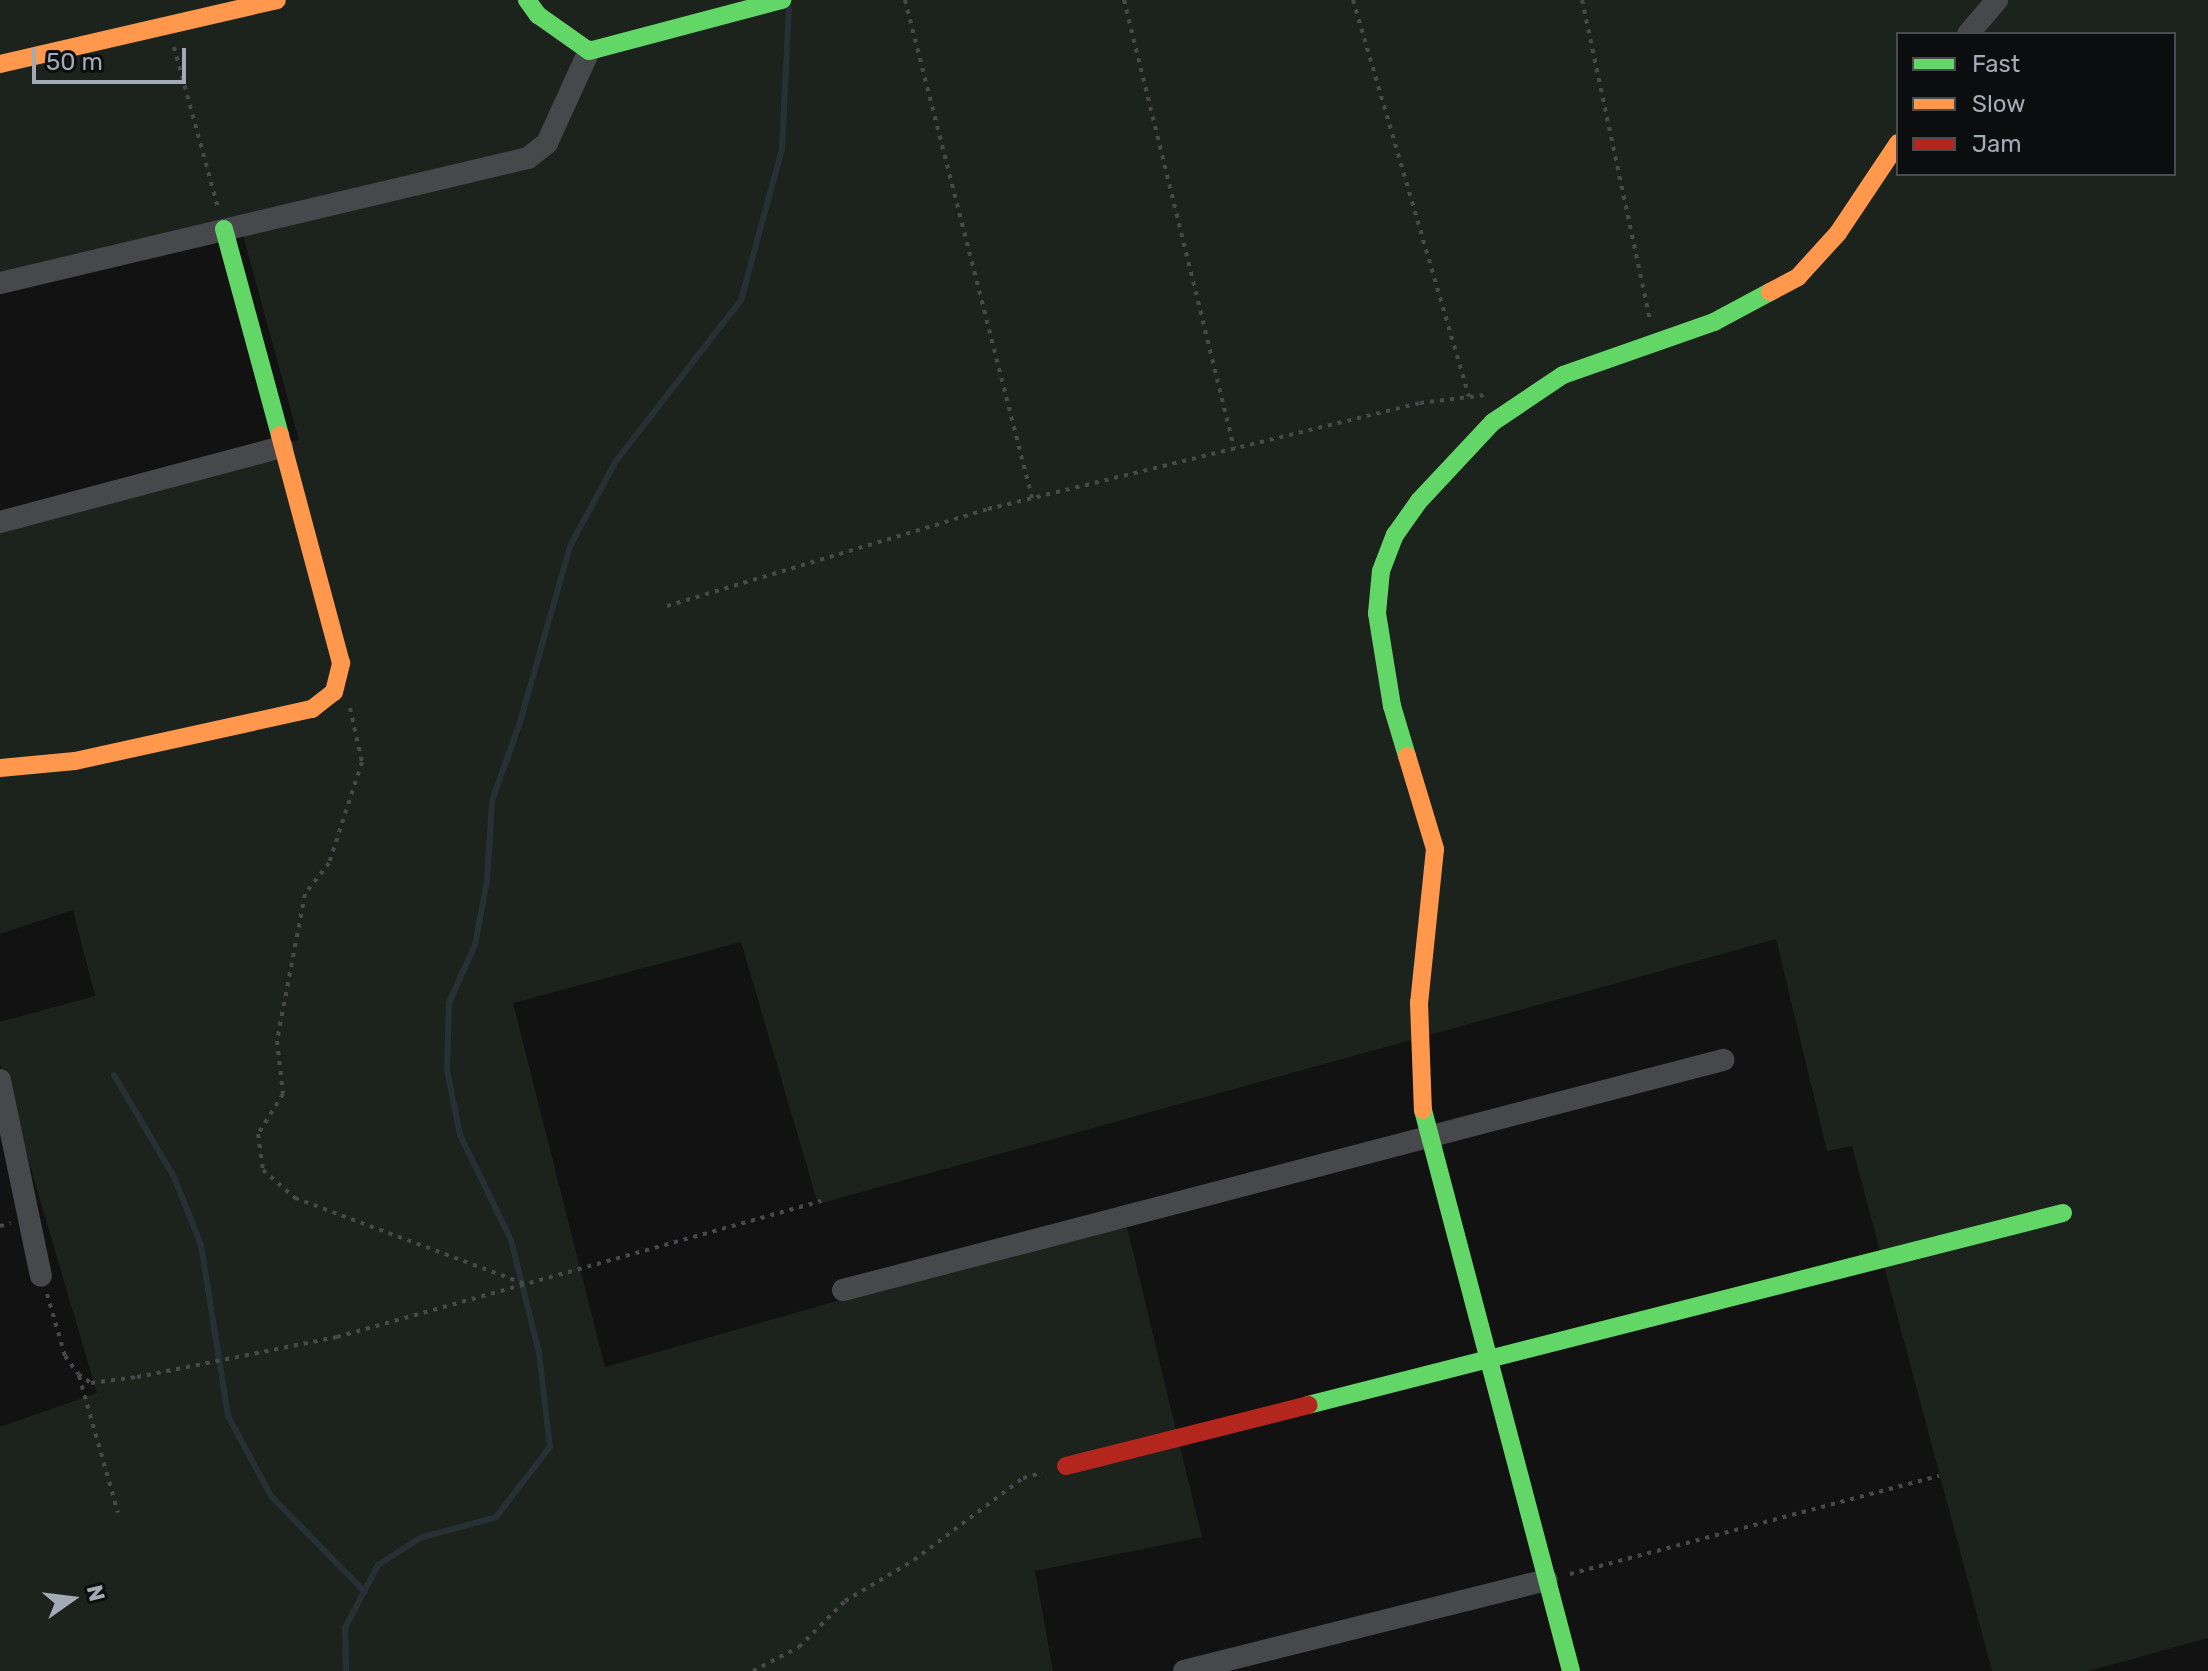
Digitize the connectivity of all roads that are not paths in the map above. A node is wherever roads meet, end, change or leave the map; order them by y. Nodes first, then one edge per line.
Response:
1 (277, 0) edge
2 (527, 0) edge
3 (782, 0) edge
4 (1997, 0) edge
5 (1970, 32) edge
6 (589, 51) junction
7 (0, 64) edge
8 (1896, 146) edge
9 (224, 229) junction
10 (0, 283) edge
11 (282, 447) junction
12 (0, 522) edge
13 (0, 768) edge
14 (1723, 1060) dead end
15 (0, 1080) edge
16 (1427, 1137) junction
17 (2063, 1213) dead end
18 (41, 1276) road end
19 (843, 1290) dead end
20 (1486, 1358) junction
21 (1066, 1466) road end
22 (1547, 1580) junction
23 (1184, 1671) edge
24 (1571, 1671) edge

1 - 7 street
2 - 6 street
3 - 6 street
4 - 5 street
6 - 9 street
8 - 16 street
9 - 10 street
9 - 11 street
11 - 12 street
11 - 13 street
14 - 16 street
15 - 18 street
16 - 19 street
16 - 20 street
17 - 20 street
20 - 21 street
20 - 22 street
22 - 23 street
22 - 24 street

